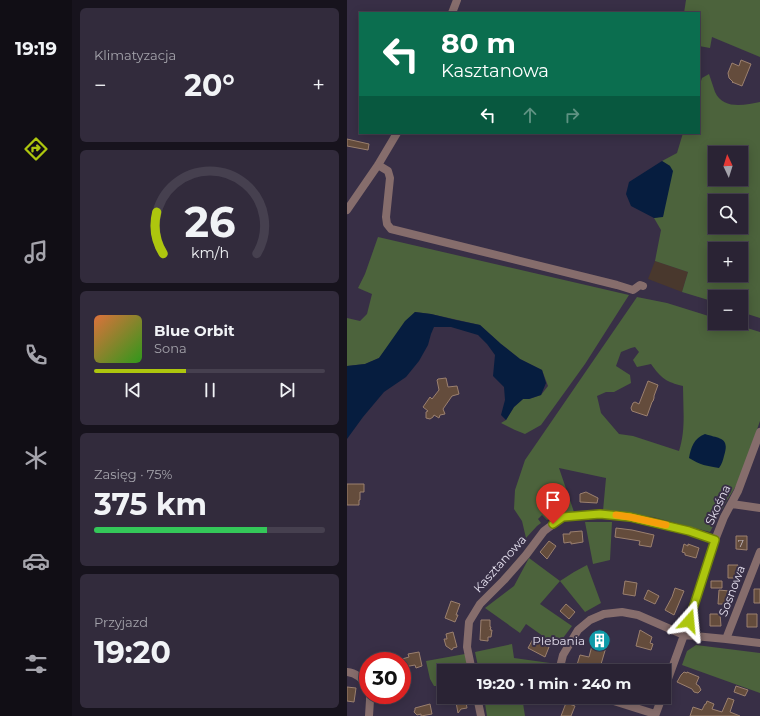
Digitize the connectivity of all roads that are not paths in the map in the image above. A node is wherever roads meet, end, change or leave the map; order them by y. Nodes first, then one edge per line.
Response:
1 (457, 0) edge
2 (452, 12) edge
3 (396, 134) edge
4 (378, 165) junction
5 (347, 209) edge
6 (643, 286) dead end
7 (760, 432) edge
8 (732, 504) junction
9 (760, 508) edge
10 (715, 540) junction
11 (760, 552) edge
12 (684, 635) junction
13 (726, 639) junction
14 (760, 643) edge
15 (471, 664) edge
16 (561, 664) edge
17 (671, 671) edge
18 (347, 672) edge
19 (359, 677) edge
20 (370, 704) edge
21 (478, 704) edge
22 (622, 704) edge
23 (659, 704) edge
24 (655, 715) edge
25 (369, 716) edge
26 (481, 716) edge

1 - 2 street
3 - 4 street
4 - 5 street
4 - 6 street
7 - 8 street, Skośna
8 - 9 street
8 - 10 street, Skośna
10 - 12 street, Skośna
10 - 15 street, Kasztanowa
11 - 13 street, Sosnowa
12 - 13 street
12 - 16 street
12 - 17 street, Skośna
13 - 14 street
18 - 19 street
20 - 25 street
21 - 26 street
22 - 24 street
23 - 24 street

